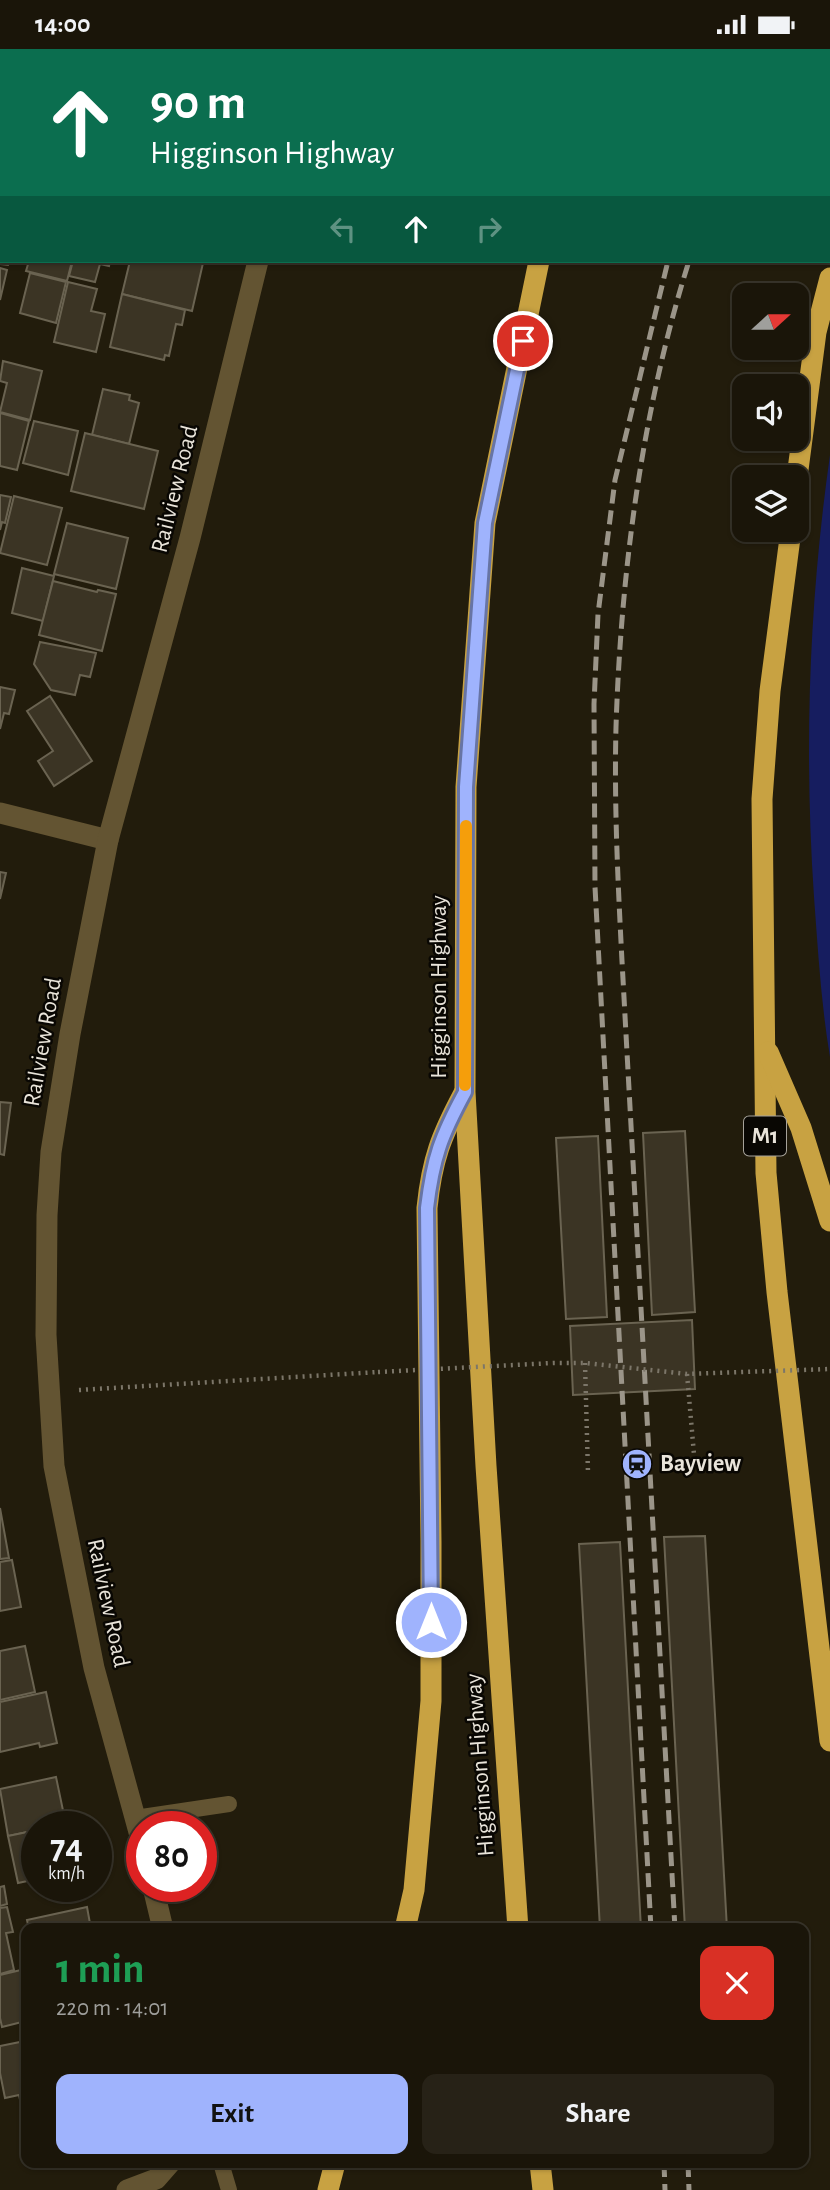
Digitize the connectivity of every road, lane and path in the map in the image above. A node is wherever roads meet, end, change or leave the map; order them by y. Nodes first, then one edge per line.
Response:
1 (258, 263) edge
2 (539, 263) edge
3 (830, 278) edge
4 (799, 465) edge
5 (789, 542) edge
6 (0, 813) edge
7 (108, 840) junction
8 (764, 1040) junction
9 (465, 1092) junction
10 (830, 1221) edge
11 (585, 1363) junction
12 (830, 1369) edge
13 (687, 1374) junction
14 (49, 1393) junction
15 (695, 1466) dead end
16 (588, 1473) dead end
17 (830, 1741) edge
18 (229, 1804) dead end
19 (133, 1811) edge
20 (182, 1811) edge
21 (157, 1902) edge
22 (162, 1923) edge
23 (406, 1923) edge
24 (519, 1923) edge
25 (166, 2168) edge
26 (222, 2168) edge
27 (334, 2168) edge
28 (541, 2168) edge
29 (127, 2190) edge
30 (229, 2190) edge
31 (328, 2190) edge
32 (543, 2190) edge

1 - 7 street, Railview Road
2 - 9 highway, Higginson Highway
3 - 4 highway
5 - 8 highway, M1
6 - 7 street
7 - 14 street, Railview Road
8 - 10 highway
8 - 17 highway, M1
9 - 23 highway
9 - 24 highway, Higginson Highway
11 - 13 path, bridge
11 - 14 path, bridge
11 - 16 path
12 - 13 path, bridge
13 - 15 path
14 - 19 street, Railview Road
18 - 20 lane
21 - 22 street
25 - 29 street
26 - 30 lane
27 - 31 highway
28 - 32 highway

